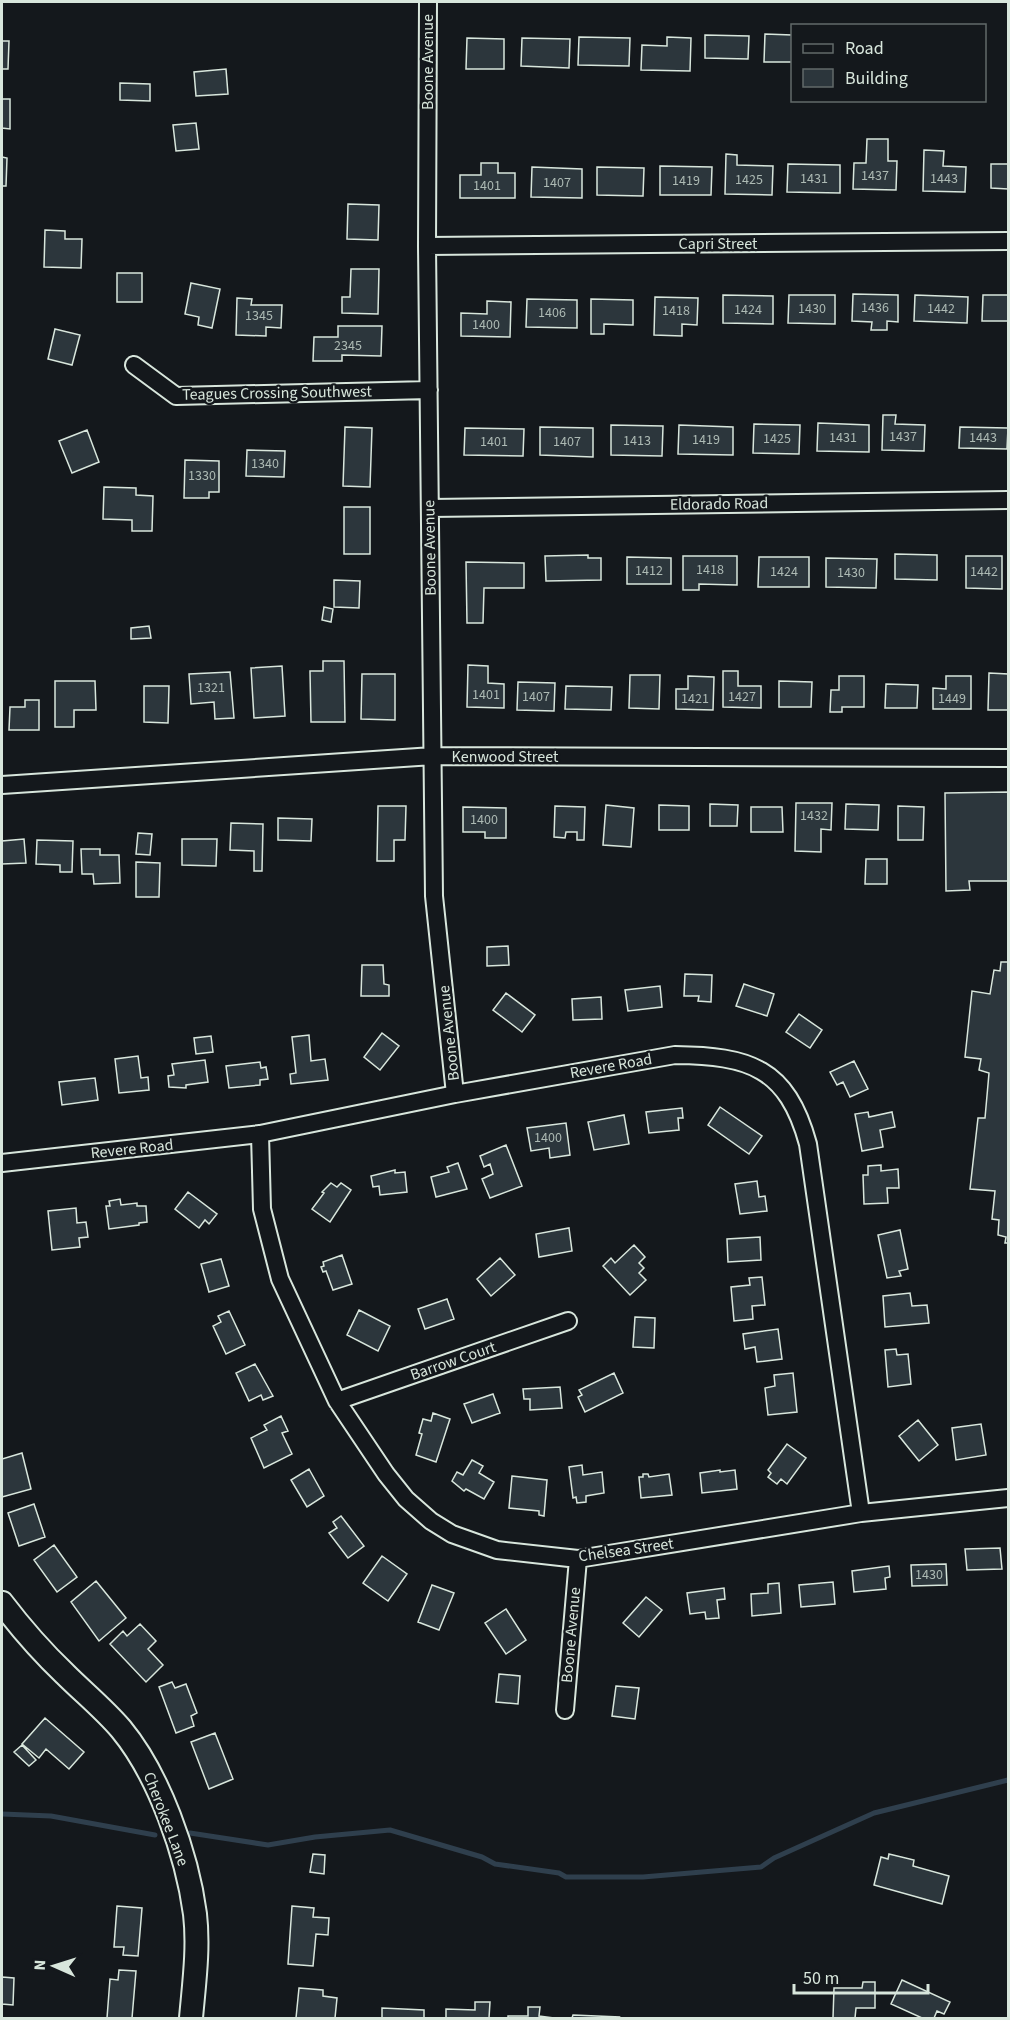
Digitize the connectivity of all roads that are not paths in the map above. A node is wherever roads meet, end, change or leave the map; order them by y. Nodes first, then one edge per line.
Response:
1 (428, 2) edge
2 (1008, 241) edge
3 (427, 246) junction
4 (134, 365) dead end
5 (429, 390) junction
6 (1008, 500) edge
7 (429, 508) junction
8 (433, 756) junction
9 (1008, 758) edge
10 (2, 785) edge
11 (455, 1094) junction
12 (260, 1134) junction
13 (2, 1163) edge
14 (568, 1321) dead end
15 (337, 1401) junction
16 (1008, 1498) edge
17 (861, 1513) junction
18 (578, 1559) junction
19 (2, 1602) edge
20 (565, 1710) dead end
21 (191, 2019) edge

1 - 3 street, Boone Avenue
2 - 3 street, Capri Street
3 - 5 street, Boone Avenue
4 - 5 street, Teagues Crossing Southwest
5 - 7 street, Boone Avenue
6 - 7 street, Eldorado Road
7 - 8 street, Boone Avenue
8 - 9 street, Kenwood Street
8 - 10 street, Kenwood Street
8 - 11 street, Boone Avenue
11 - 12 street, Revere Road
11 - 17 street, Revere Road
12 - 13 street, Revere Road
12 - 15 street, Chelsea Street
14 - 15 street, Barrow Court
15 - 18 street, Chelsea Street
16 - 17 street, Chelsea Street
17 - 18 street, Chelsea Street
18 - 20 street, Boone Avenue
19 - 21 street, Cherokee Lane

